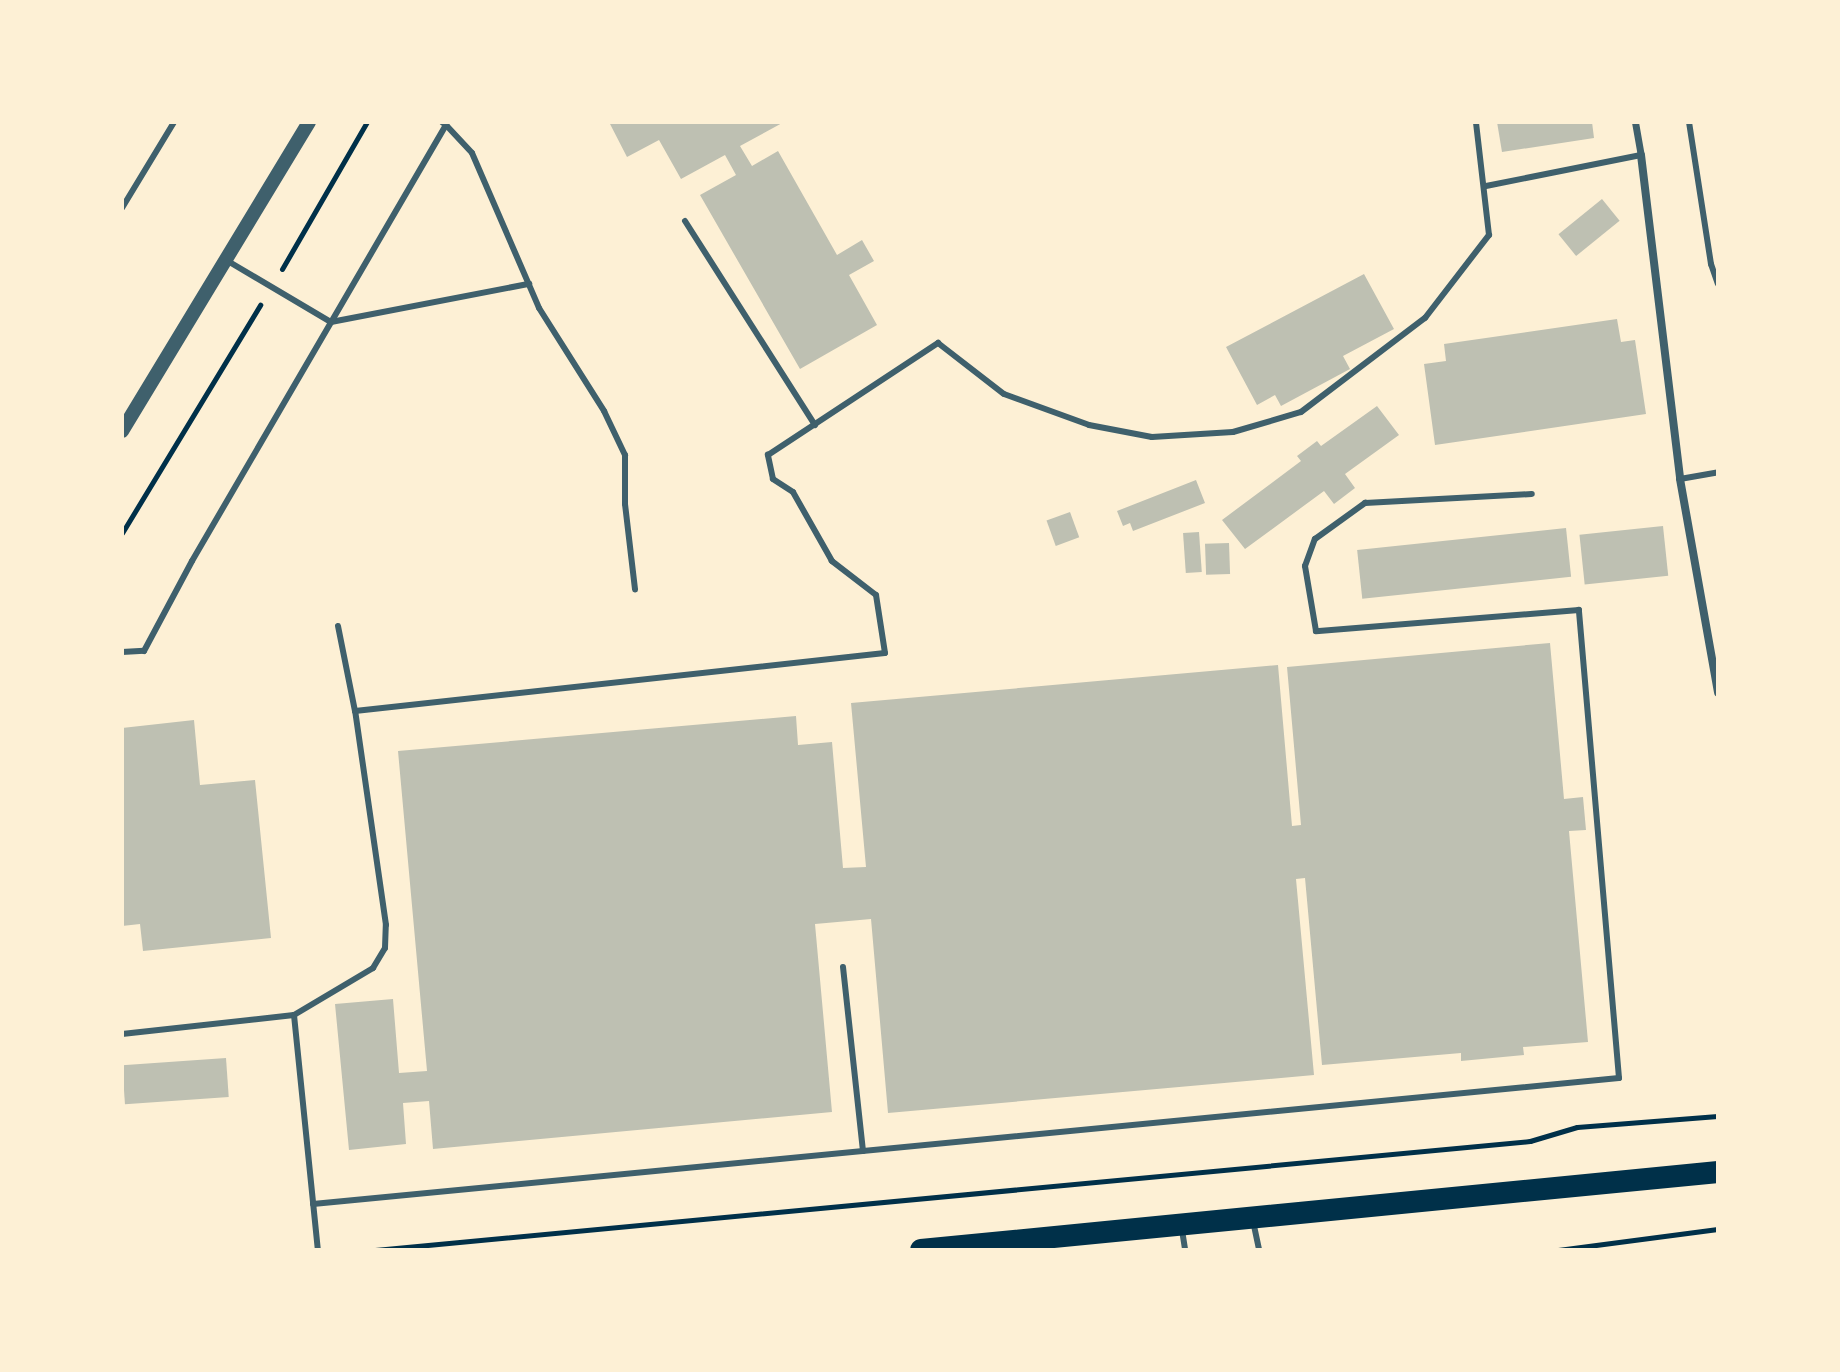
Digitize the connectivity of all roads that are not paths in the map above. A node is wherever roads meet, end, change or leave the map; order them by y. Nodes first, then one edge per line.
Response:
1 (174, 122) edge
2 (309, 122) edge
3 (1476, 122) edge
4 (1635, 122) edge
5 (1689, 122) edge
6 (444, 124) edge
7 (1641, 155) junction
8 (1486, 186) junction
9 (122, 208) edge
10 (685, 221) dead end
11 (226, 260) junction
12 (529, 284) junction
13 (1718, 284) edge
14 (331, 322) junction
15 (815, 425) junction
16 (122, 431) edge
17 (1718, 472) edge
18 (1680, 479) junction
19 (1532, 494) dead end
20 (635, 589) dead end
21 (338, 626) dead end
22 (122, 652) edge
23 (1718, 693) edge
24 (355, 711) junction
25 (843, 967) dead end
26 (294, 1015) junction
27 (122, 1034) edge
28 (863, 1151) junction
29 (1718, 1172) edge
30 (313, 1204) junction
31 (1253, 1218) junction
32 (1182, 1224) junction
33 (318, 1250) edge
34 (921, 1250) edge
35 (929, 1250) edge
36 (1185, 1250) edge
37 (1259, 1250) edge

1 - 9 lane
2 - 11 street
3 - 8 lane
4 - 7 street
5 - 13 lane
6 - 12 lane
6 - 14 lane
7 - 8 lane
7 - 18 street
8 - 15 lane
10 - 15 lane
11 - 14 lane
11 - 16 street
12 - 14 lane
12 - 20 lane
14 - 22 lane
15 - 24 lane
17 - 18 lane
18 - 23 street
19 - 28 lane
21 - 24 lane
24 - 26 lane
25 - 28 lane
26 - 27 lane
26 - 30 lane
28 - 30 lane
29 - 31 highway
30 - 33 lane
31 - 32 highway
31 - 37 lane
32 - 35 highway
32 - 36 lane
34 - 35 highway

